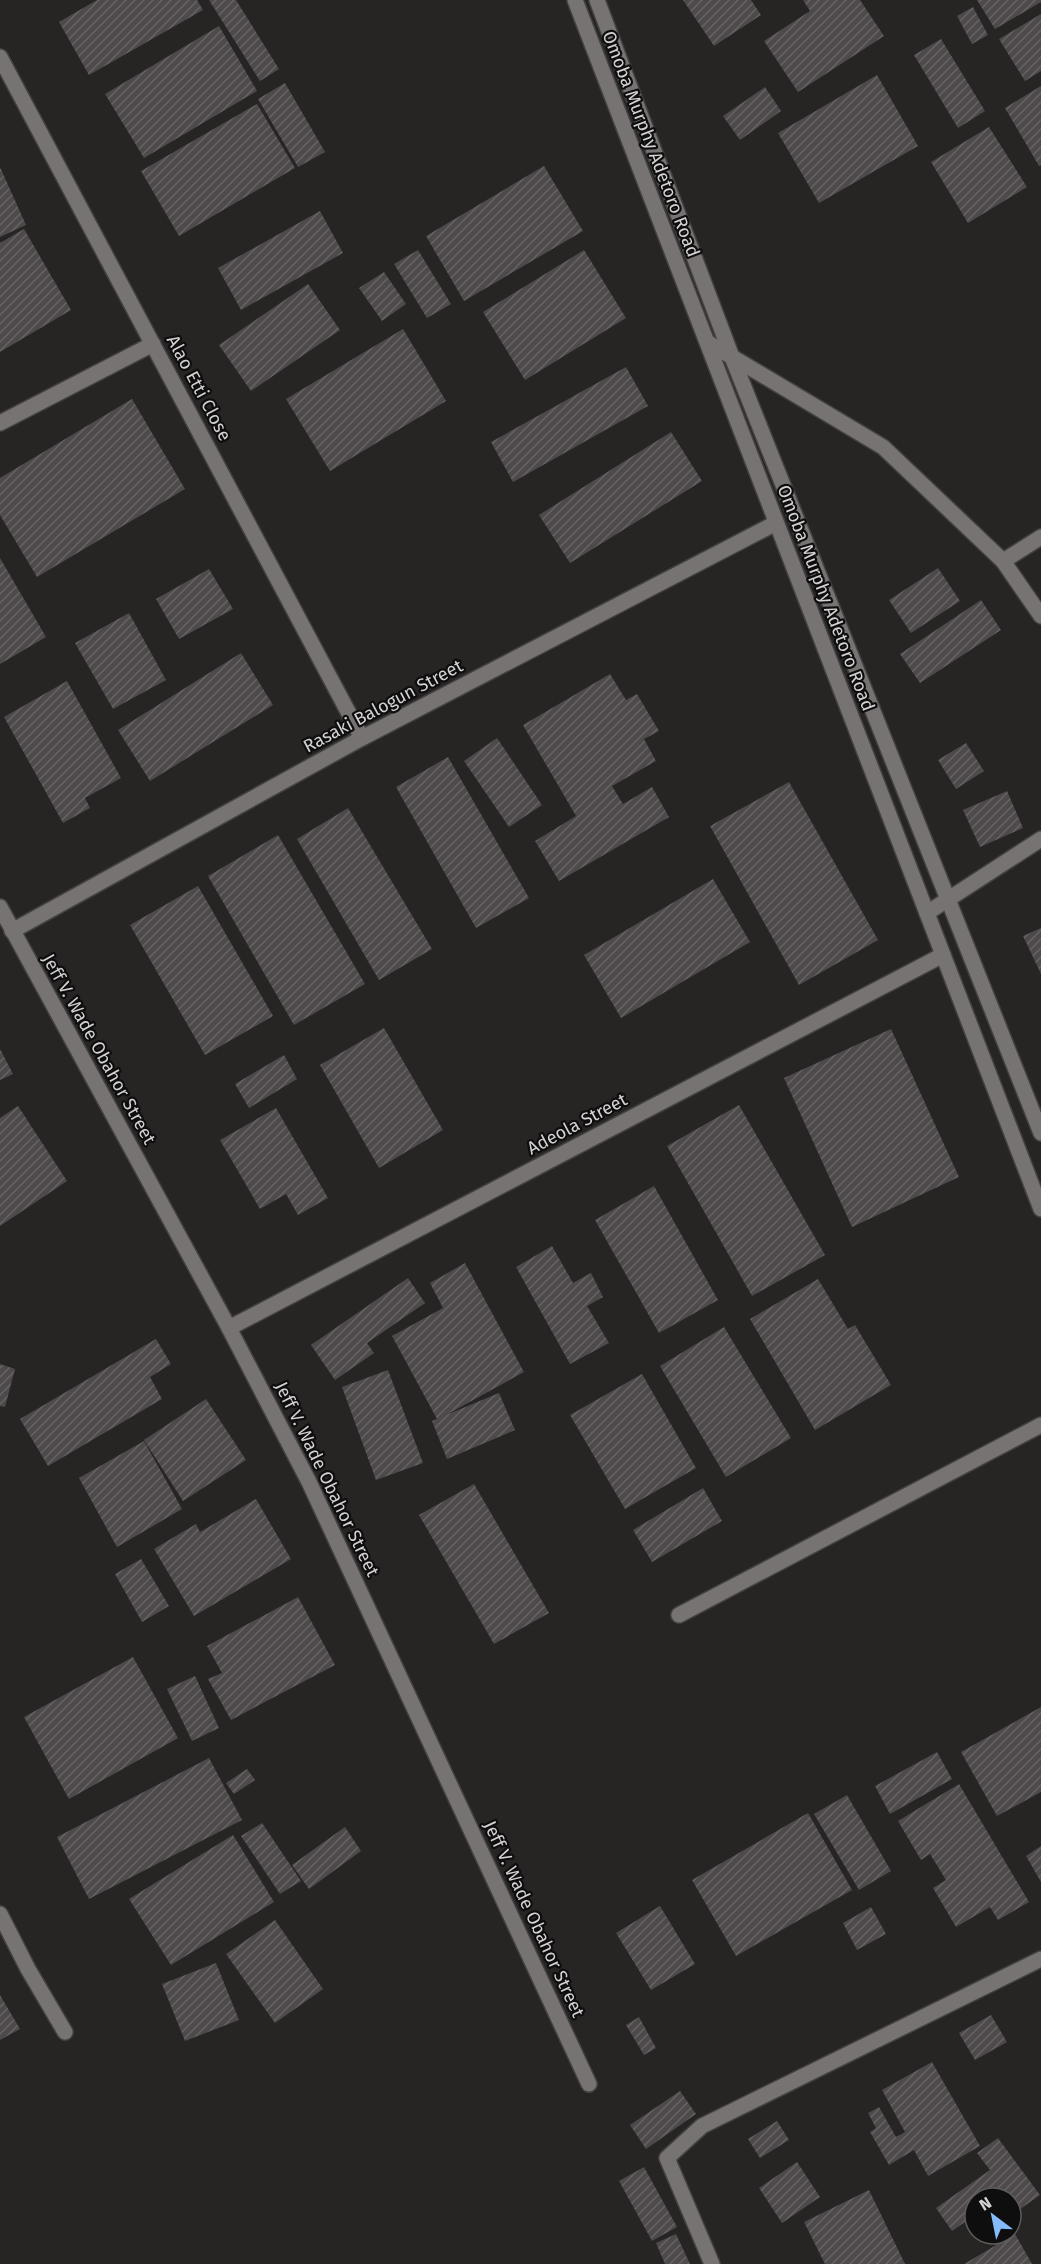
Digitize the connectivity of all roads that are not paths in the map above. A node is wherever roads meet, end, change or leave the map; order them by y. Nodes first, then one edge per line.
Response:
1 (575, 0) edge
2 (597, 0) edge
3 (0, 57) edge
4 (707, 342) junction
5 (153, 344) junction
6 (732, 357) junction
7 (0, 423) edge
8 (776, 523) junction
9 (1041, 537) edge
10 (1003, 561) junction
11 (1041, 616) edge
12 (362, 738) junction
13 (1041, 839) edge
14 (948, 898) junction
15 (0, 907) edge
16 (927, 913) junction
17 (12, 931) junction
18 (943, 955) junction
19 (1041, 1133) edge
20 (1041, 1209) edge
21 (229, 1328) junction
22 (1041, 1425) edge
23 (679, 1615) dead end
24 (0, 1914) edge
25 (1041, 1959) edge
26 (65, 2032) dead end
27 (588, 2084) dead end
28 (712, 2264) edge

1 - 4 street, Omoba Murphy Adetoro Road
2 - 6 street, Omoba Murphy Adetoro Road
3 - 5 street, Alao Etti Close
4 - 6 street
4 - 8 street, Omoba Murphy Adetoro Road
5 - 7 street
5 - 12 street, Alao Etti Close
6 - 10 street
6 - 14 street, Omoba Murphy Adetoro Road
8 - 12 street, Rasaki Balogun Street
8 - 16 street, Omoba Murphy Adetoro Road
9 - 10 street
10 - 11 street
12 - 17 street, Rasaki Balogun Street
13 - 14 street
14 - 16 street
14 - 19 street, Omoba Murphy Adetoro Road
15 - 17 street, Jeff V. Wade Obahor Street
16 - 18 street, Omoba Murphy Adetoro Road
17 - 21 street, Jeff V. Wade Obahor Street
18 - 20 street, Omoba Murphy Adetoro Road
18 - 21 street, Adeola Street
21 - 27 street, Jeff V. Wade Obahor Street
22 - 23 street
24 - 26 street
25 - 28 street

